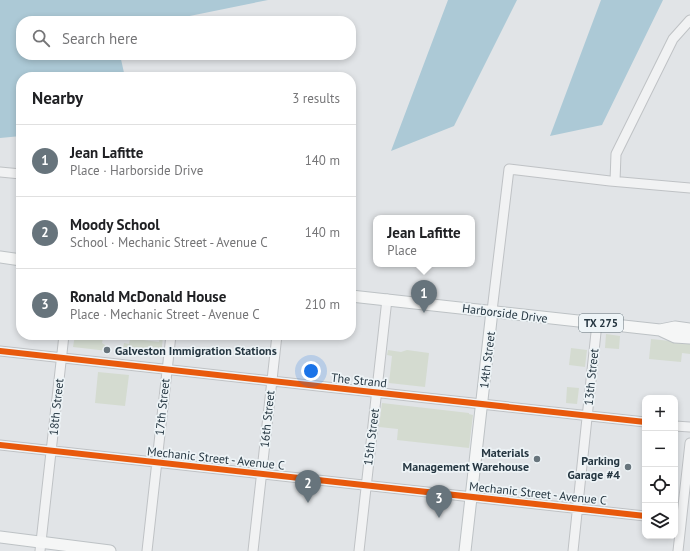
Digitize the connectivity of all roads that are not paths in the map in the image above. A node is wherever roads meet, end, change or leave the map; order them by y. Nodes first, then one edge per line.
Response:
1 (690, 20) edge
2 (0, 172) edge
3 (16, 174) edge
4 (615, 181) junction
5 (690, 188) edge
6 (0, 257) edge
7 (16, 259) edge
8 (356, 296) edge
9 (387, 299) junction
10 (492, 311) junction
11 (597, 323) junction
12 (690, 329) edge
13 (660, 330) junction
14 (690, 338) edge
15 (64, 340) edge
16 (170, 340) edge
17 (276, 340) edge
18 (0, 350) edge
19 (62, 358) junction
20 (167, 369) junction
21 (272, 381) junction
22 (376, 392) junction
23 (481, 404) junction
24 (587, 416) junction
25 (642, 422) edge
26 (678, 426) edge
27 (690, 427) edge
28 (690, 443) edge
29 (0, 445) edge
30 (51, 451) junction
31 (156, 463) junction
32 (261, 475) junction
33 (366, 485) junction
34 (471, 497) junction
35 (577, 509) junction
36 (642, 516) edge
37 (678, 520) edge
38 (0, 537) edge
39 (678, 539) edge
40 (40, 546) edge
41 (110, 551) edge
42 (147, 551) edge
43 (253, 551) edge
44 (358, 551) edge
45 (465, 551) edge
46 (573, 551) edge
47 (678, 551) edge

1 - 4 street
2 - 3 street
4 - 5 street
4 - 10 street, 14th Street
6 - 7 main road
8 - 9 main road, Harborside Drive / TX 275
9 - 10 main road, Harborside Drive / TX 275
9 - 22 street, 15th Street
10 - 11 main road, Harborside Drive / TX 275
10 - 23 main road, 14th Street
11 - 13 main road, Harborside Drive / TX 275
11 - 24 street, 13th Street
12 - 13 main road, Harborside Drive / TX 275
13 - 14 main road, Harborside Drive / TX 275
15 - 19 street, 18th Street
16 - 20 street, 17th Street
17 - 21 street, 16th Street
18 - 19 street, The Strand
19 - 20 street, The Strand
19 - 30 street, 18th Street
20 - 21 street, The Strand
20 - 31 street, 17th Street
21 - 22 street, The Strand
21 - 32 street, 16th Street
22 - 23 street, The Strand
22 - 33 street, 15th Street
23 - 24 street, The Strand
23 - 34 main road, 14th Street
24 - 25 street, The Strand
24 - 35 street, 13th Street
26 - 27 street
28 - 37 street
29 - 30 street, Mechanic Street - Avenue C
30 - 31 street, Mechanic Street - Avenue C
30 - 40 street, 18th Street
31 - 32 street, Mechanic Street - Avenue C
31 - 42 street, 17th Street
32 - 33 street, Mechanic Street - Avenue C
32 - 43 street, 16th Street
33 - 34 street, Mechanic Street - Avenue C
33 - 44 street, 15th Street
34 - 35 street, Mechanic Street - Avenue C
34 - 45 main road, 14th Street
35 - 36 street, Mechanic Street - Avenue C
35 - 46 street, 13th Street
38 - 40 main road
39 - 47 street
40 - 41 main road

